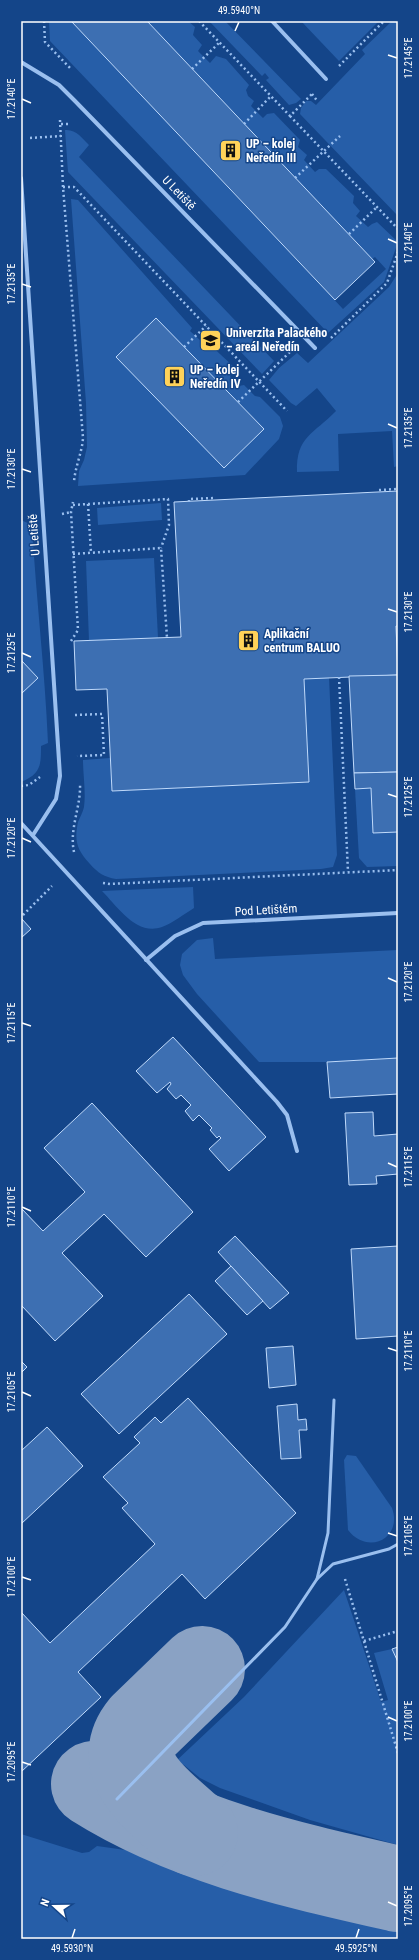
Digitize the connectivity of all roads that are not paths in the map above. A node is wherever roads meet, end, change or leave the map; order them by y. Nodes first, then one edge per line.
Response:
1 (272, 21) edge
2 (21, 62) edge
3 (326, 79) dead end
4 (21, 178) edge
5 (315, 348) dead end
6 (21, 823) edge
7 (33, 835) junction
8 (398, 913) edge
9 (146, 960) junction
10 (297, 1152) dead end
11 (334, 1400) dead end
12 (398, 1544) edge
13 (317, 1579) junction
14 (117, 1799) dead end

1 - 3 street
2 - 5 street, U Letiště
4 - 7 street, U Letiště
6 - 7 street
7 - 9 street
8 - 9 street, Pod Letištěm
9 - 10 street
11 - 13 lane
12 - 13 lane
13 - 14 lane

